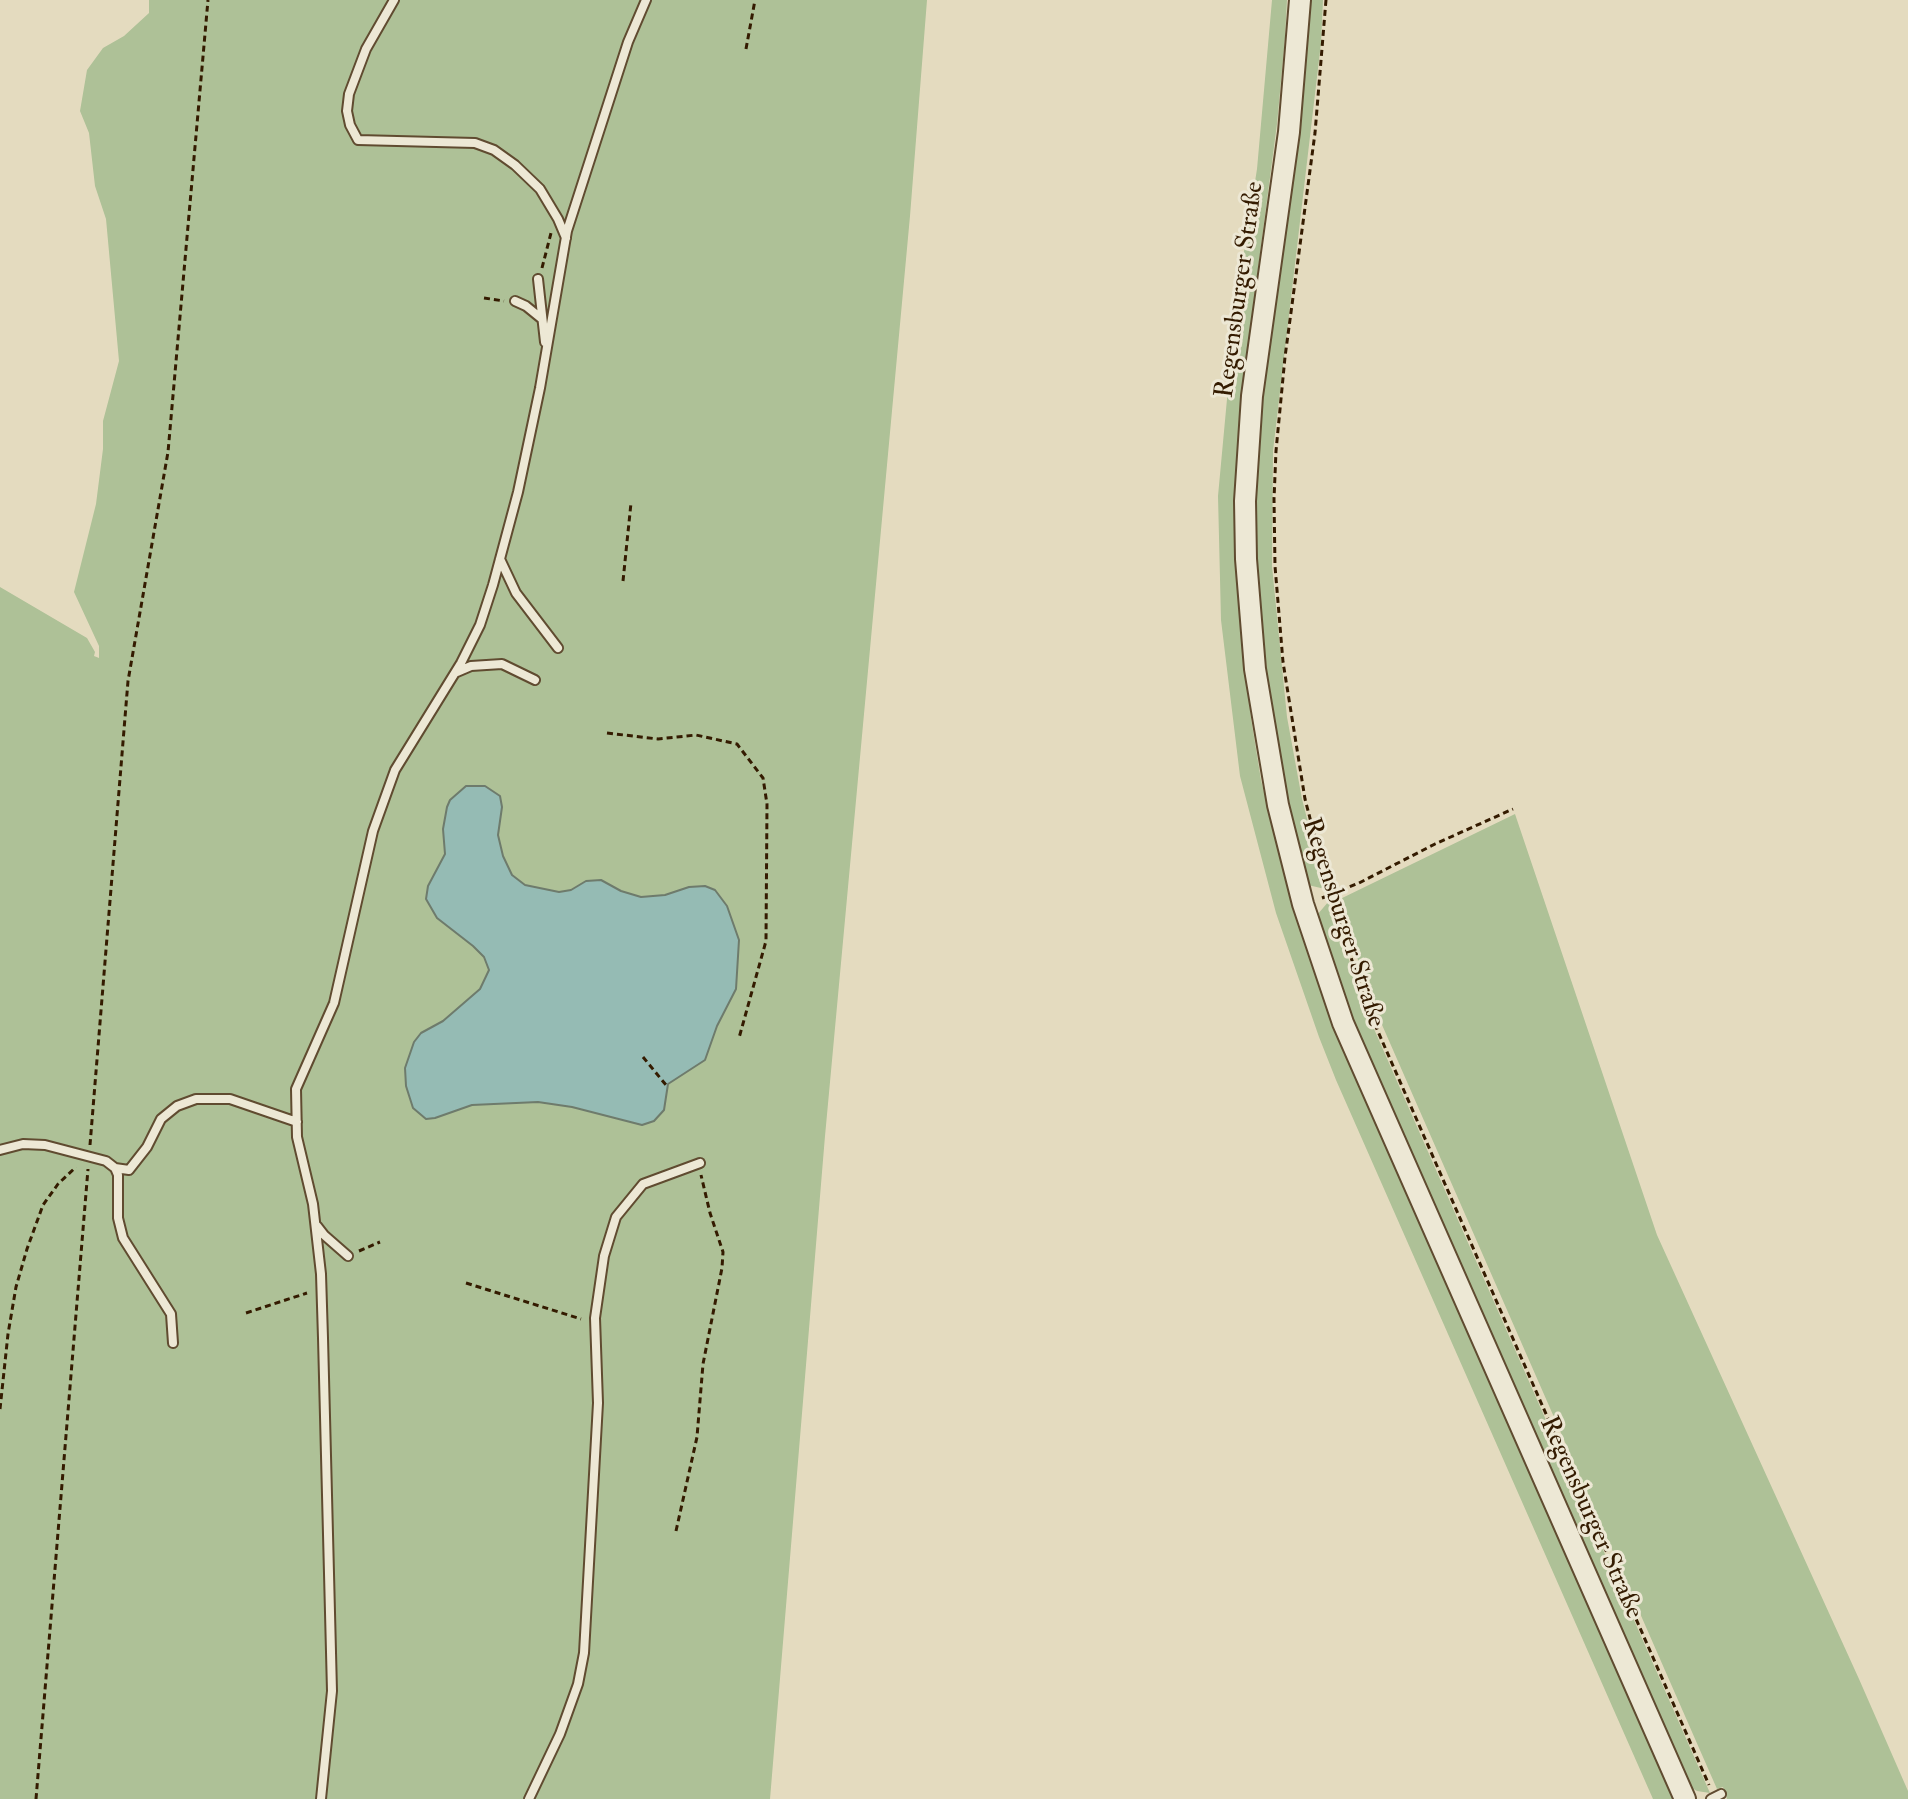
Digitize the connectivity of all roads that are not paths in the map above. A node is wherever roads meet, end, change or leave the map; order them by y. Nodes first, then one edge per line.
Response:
1 (394, 0) edge
2 (646, 0) edge
3 (1300, 0) edge
4 (566, 239) junction
5 (538, 279) dead end
6 (515, 301) dead end
7 (542, 319) junction
8 (546, 351) junction
9 (500, 559) junction
10 (558, 648) dead end
11 (455, 673) junction
12 (535, 680) dead end
13 (297, 1122) junction
14 (0, 1150) edge
15 (700, 1163) road end
16 (115, 1168) junction
17 (315, 1223) junction
18 (348, 1256) dead end
19 (173, 1343) dead end
20 (321, 1799) edge
21 (529, 1799) edge
22 (1685, 1799) edge

1 - 4 lane
2 - 4 lane
3 - 22 street, Regensburger Straße
4 - 8 lane
5 - 7 lane
6 - 7 lane
7 - 8 lane
8 - 9 lane
9 - 10 lane
9 - 11 lane
11 - 12 lane
11 - 13 lane
13 - 16 lane
13 - 17 lane
14 - 16 lane
15 - 21 lane
16 - 19 lane
17 - 18 lane
17 - 20 lane

